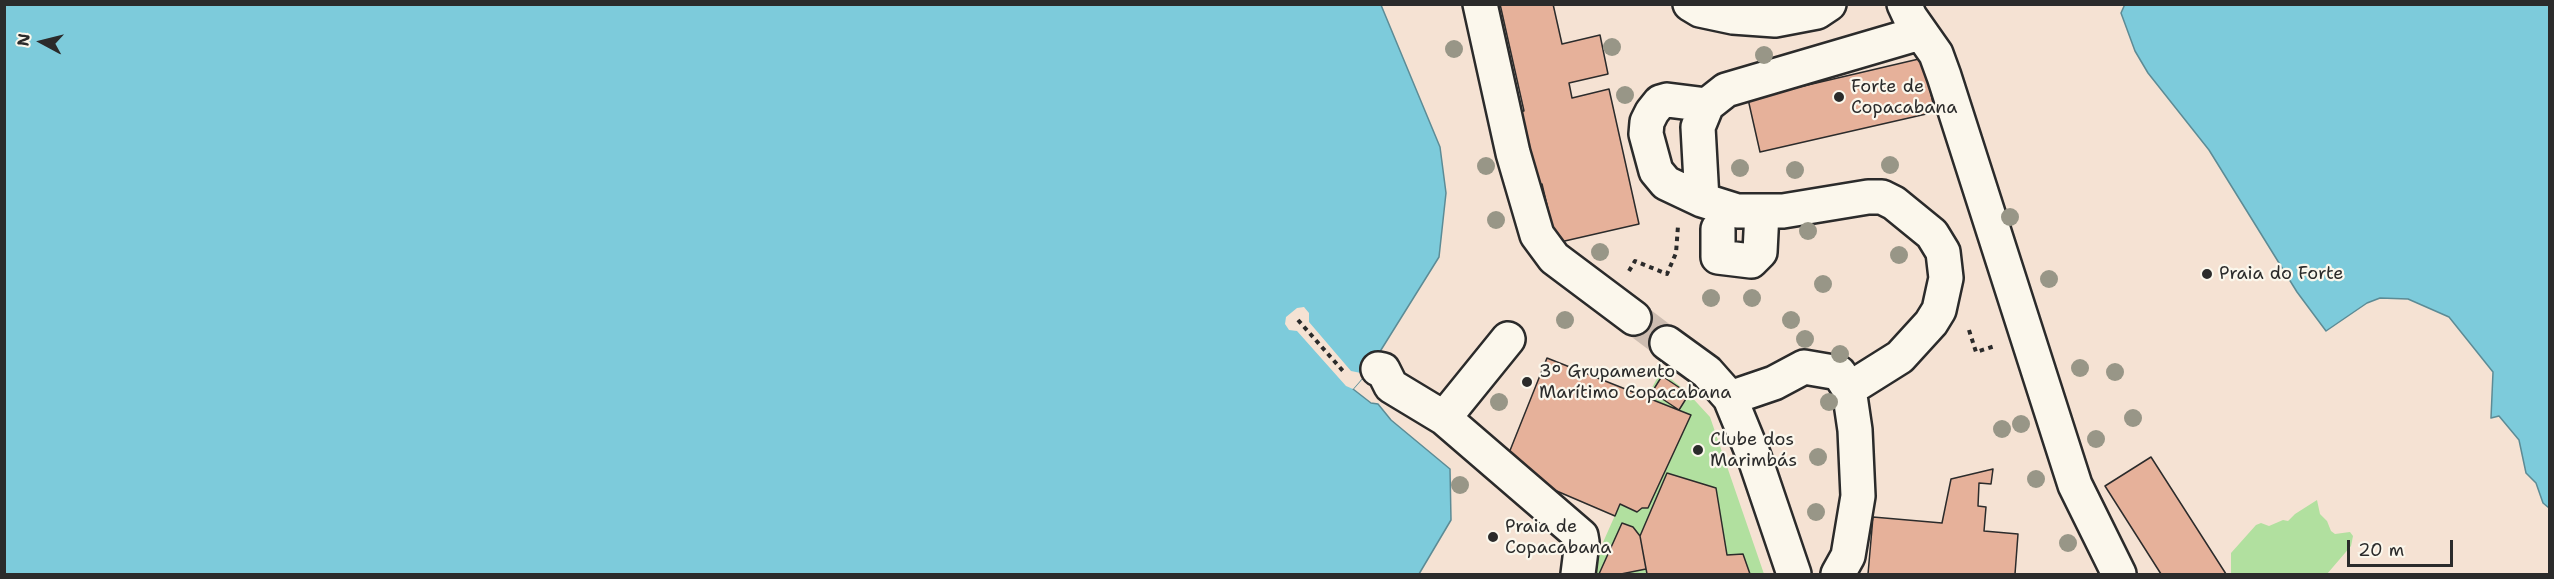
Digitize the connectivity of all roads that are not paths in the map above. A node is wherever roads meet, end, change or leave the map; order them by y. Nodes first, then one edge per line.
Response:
1 (1480, 4) edge
2 (1689, 4) edge
3 (1829, 4) edge
4 (1904, 4) edge
5 (1920, 33) junction
6 (1707, 105) junction
7 (1702, 200) junction
8 (1762, 212) junction
9 (1719, 229) dead end
10 (1624, 310) tunnel mouth
11 (1508, 339) dead end
12 (1667, 343) tunnel mouth
13 (1378, 369) road end
14 (1849, 389) junction
15 (1730, 398) junction
16 (1444, 418) junction
17 (1578, 574) edge
18 (1794, 574) edge
19 (1838, 574) edge
20 (2119, 574) edge

1 - 10 street
2 - 3 street
4 - 5 street
5 - 6 street
5 - 20 street
6 - 7 street
6 - 7 street
7 - 8 street
8 - 9 street
8 - 14 street
11 - 16 street
12 - 15 street
13 - 16 street
14 - 15 street
14 - 19 street
15 - 18 street
16 - 17 street

